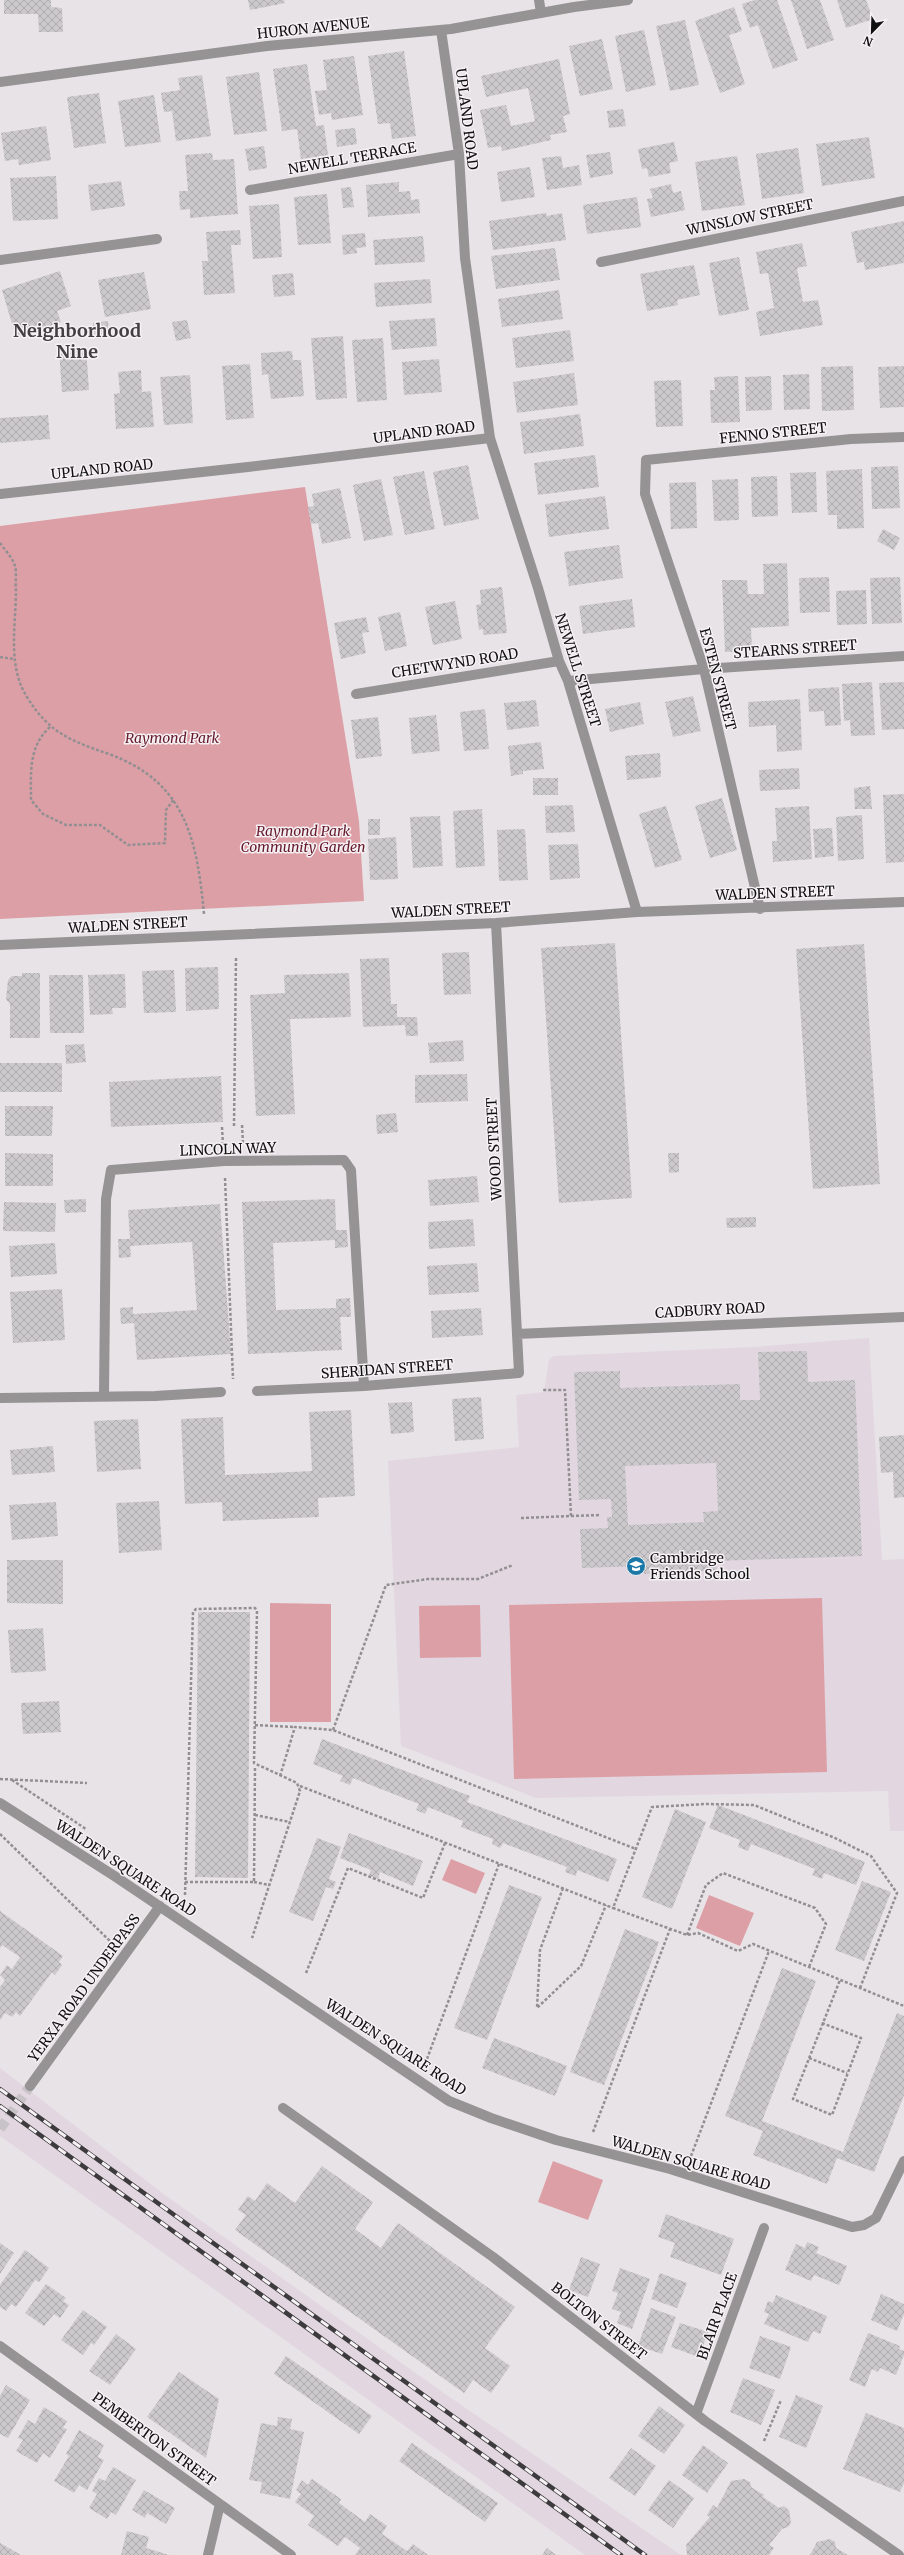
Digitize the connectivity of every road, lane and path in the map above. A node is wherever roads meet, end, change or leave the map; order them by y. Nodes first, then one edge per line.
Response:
1 (538, 0) edge
2 (628, 0) edge
3 (541, 13) junction
4 (441, 30) junction
5 (0, 82) edge
6 (459, 154) junction
7 (250, 190) dead end
8 (904, 201) edge
9 (157, 239) dead end
10 (0, 260) edge
11 (601, 262) dead end
12 (904, 437) edge
13 (490, 438) junction
14 (646, 460) joint
15 (0, 494) edge
16 (0, 543) edge
17 (904, 656) edge
18 (0, 657) edge
19 (14, 659) junction
20 (558, 661) junction
21 (704, 669) junction
22 (568, 681) junction
23 (356, 694) dead end
24 (50, 727) junction
25 (174, 799) junction
26 (904, 902) edge
27 (760, 909) junction
28 (637, 912) junction
29 (204, 914) dead end
30 (496, 923) junction
31 (0, 945) edge
32 (236, 956) dead end
33 (234, 1126) dead end
34 (222, 1127) dead end
35 (224, 1162) junction
36 (904, 1317) edge
37 (516, 1334) junction
38 (519, 1373) joint
39 (233, 1385) dead end
40 (364, 1386) junction
41 (544, 1390) dead end
42 (257, 1391) dead end
43 (221, 1392) dead end
44 (104, 1396) junction
45 (0, 1398) edge
46 (601, 1515) dead end
47 (571, 1516) junction
48 (521, 1518) dead end
49 (513, 1565) dead end
50 (255, 1725) junction
51 (295, 1727) junction
52 (333, 1730) junction
53 (255, 1765) junction
54 (280, 1776) junction
55 (0, 1779) edge
56 (12, 1780) junction
57 (88, 1783) dead end
58 (300, 1786) junction
59 (0, 1803) edge
60 (255, 1815) junction
61 (290, 1822) junction
62 (86, 1829) dead end
63 (0, 1834) edge
64 (445, 1843) junction
65 (636, 1849) junction
66 (500, 1864) junction
67 (185, 1882) junction
68 (254, 1882) junction
69 (269, 1885) junction
70 (563, 1888) junction
71 (185, 1895) dead end
72 (606, 1905) junction
73 (160, 1906) junction
74 (613, 1908) junction
75 (670, 1929) junction
76 (687, 1935) junction
77 (252, 1938) dead end
78 (769, 1951) junction
79 (125, 1956) junction
80 (809, 1967) junction
81 (306, 1973) dead end
82 (840, 1980) junction
83 (860, 1988) junction
84 (904, 2006) edge
85 (822, 2023) junction
86 (809, 2058) junction
87 (427, 2060) dead end
88 (847, 2073) junction
89 (30, 2086) tunnel mouth
90 (283, 2108) dead end
91 (592, 2134) dead end
92 (691, 2156) dead end
93 (904, 2161) edge
94 (764, 2228) dead end
95 (0, 2346) edge
96 (780, 2400) dead end
97 (696, 2414) junction
98 (762, 2446) dead end
99 (220, 2504) junction
100 (208, 2555) edge
101 (291, 2555) edge
102 (899, 2555) edge

1 - 3 street
2 - 3 street, HURON AVENUE
3 - 4 street, HURON AVENUE
4 - 5 street, HURON AVENUE
4 - 6 street, UPLAND ROAD
6 - 7 street, NEWELL TERRACE
6 - 13 street, UPLAND ROAD
8 - 11 street, WINSLOW STREET
9 - 10 street
12 - 14 street, FENNO STREET
13 - 15 street, UPLAND ROAD
13 - 20 street, NEWELL STREET
14 - 21 street, ESTEN STREET
16 - 19 path
17 - 21 street, STEARNS STREET
18 - 19 path
19 - 24 path
20 - 22 street, NEWELL STREET
20 - 23 street, CHETWYND ROAD
21 - 22 street, STEARNS STREET
21 - 27 street, ESTEN STREET
22 - 28 street, NEWELL STREET
24 - 25 path
24 - 25 path
25 - 29 path
26 - 27 street, WALDEN STREET
27 - 28 street, WALDEN STREET
28 - 30 street, WALDEN STREET
30 - 31 street, WALDEN STREET
30 - 37 street, WOOD STREET
32 - 33 path
34 - 35 path
35 - 39 path
35 - 40 street, LINCOLN WAY
35 - 44 street, LINCOLN WAY
36 - 37 street, CADBURY ROAD
37 - 38 street, WOOD STREET
38 - 40 street, SHERIDAN STREET
40 - 42 street, SHERIDAN STREET
41 - 47 path
43 - 44 street
44 - 45 street
46 - 47 path
47 - 48 path
49 - 52 path
50 - 51 path
50 - 53 path
50 - 67 path
51 - 52 path
51 - 54 path
52 - 65 path
53 - 54 path
53 - 60 path
54 - 58 path
55 - 56 path
56 - 57 path
56 - 62 path
58 - 61 path
58 - 64 path
59 - 73 street, WALDEN SQUARE ROAD
60 - 61 path
60 - 68 path
61 - 69 path
63 - 79 path
64 - 66 path
64 - 81 path
65 - 74 path
65 - 83 path
66 - 70 path
66 - 87 path
67 - 68 path
67 - 71 path
68 - 69 path
69 - 77 path
70 - 72 path
70 - 72 path
72 - 74 path
73 - 79 street, YERXA ROAD UNDERPASS
73 - 93 street, WALDEN SQUARE ROAD
74 - 75 path
75 - 76 path
75 - 91 path
76 - 78 path
76 - 80 path
78 - 80 path
78 - 92 path
79 - 89 street, YERXA ROAD UNDERPASS
80 - 82 path
82 - 83 path
82 - 85 path
83 - 84 path
85 - 86 path
85 - 88 path
86 - 88 path
86 - 88 path
90 - 97 street, BOLTON STREET
94 - 97 street, BLAIR PLACE
95 - 99 street, PEMBERTON STREET
96 - 98 path
97 - 102 street, BOLTON STREET
99 - 100 street
99 - 101 street, PEMBERTON STREET

